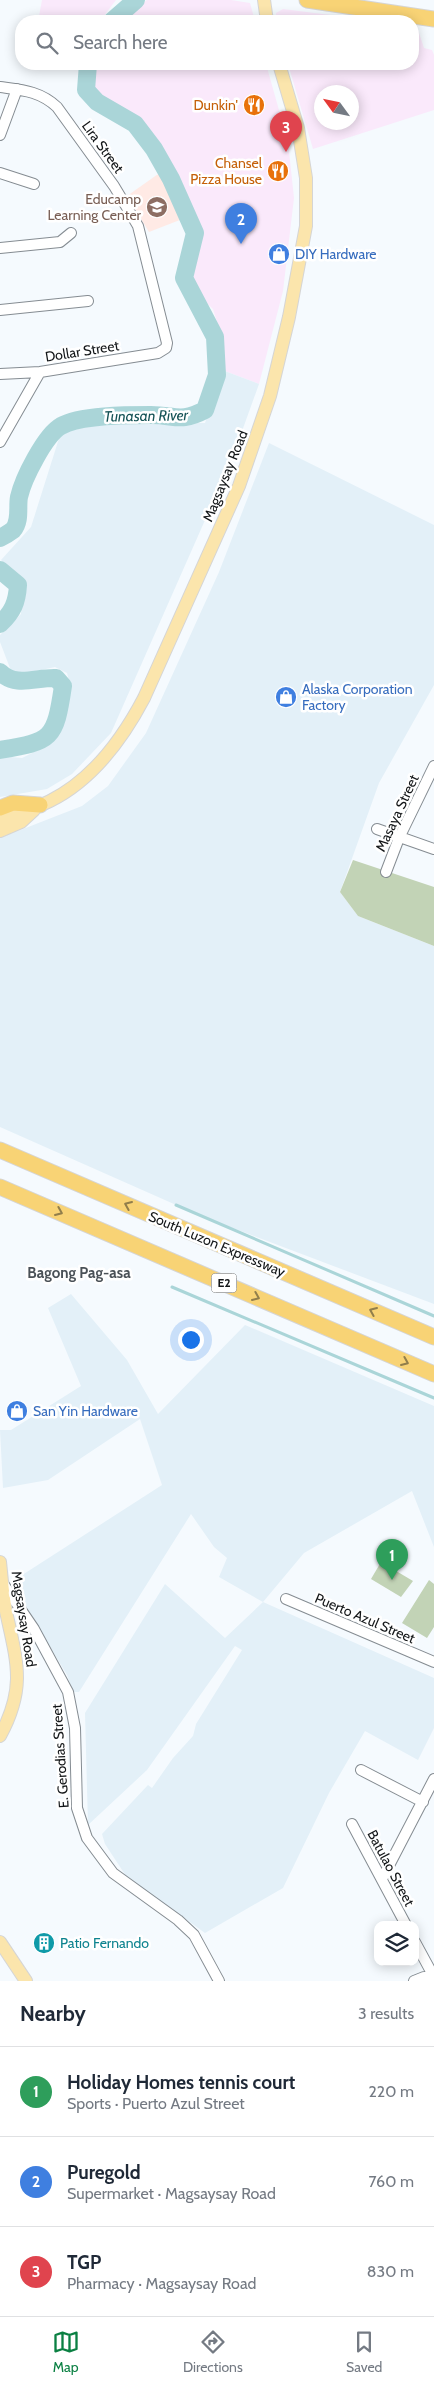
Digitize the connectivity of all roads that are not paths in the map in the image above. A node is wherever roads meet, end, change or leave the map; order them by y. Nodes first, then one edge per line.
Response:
1 (264, 0) edge
2 (307, 0) edge
3 (370, 0) edge
4 (434, 10) edge
5 (266, 15) edge
6 (407, 15) edge
7 (419, 17) edge
8 (434, 19) edge
9 (281, 70) edge
10 (0, 87) edge
11 (17, 89) junction
12 (0, 135) edge
13 (0, 173) edge
14 (34, 184) dead end
15 (71, 233) dead end
16 (0, 248) edge
17 (88, 302) dead end
18 (0, 310) edge
19 (166, 348) joint
20 (40, 372) junction
21 (0, 374) edge
22 (0, 442) edge
23 (434, 766) edge
24 (0, 801) edge
25 (46, 803) junction
26 (0, 808) edge
27 (0, 820) edge
28 (377, 829) dead end
29 (0, 831) edge
30 (399, 838) junction
31 (434, 849) edge
32 (386, 872) dead end
33 (0, 1150) edge
34 (0, 1187) edge
35 (434, 1337) edge
36 (434, 1374) edge
37 (0, 1562) edge
38 (2, 1582) junction
39 (286, 1599) dead end
40 (434, 1662) edge
41 (0, 1736) edge
42 (361, 1770) dead end
43 (434, 1779) edge
44 (423, 1802) junction
45 (352, 1824) dead end
46 (382, 1879) junction
47 (404, 1921) edge
48 (0, 1942) edge
49 (419, 1949) edge
50 (434, 1977) edge
51 (26, 1981) edge
52 (219, 1981) edge
53 (414, 1981) edge

1 - 5 main road
2 - 6 highway
3 - 4 highway
7 - 8 highway
9 - 25 main road, Magsaysay Road
10 - 11 street, Lira Street
11 - 12 street
11 - 19 street, Lira Street
13 - 14 street
15 - 16 street
17 - 18 street
19 - 20 street, Dollar Street
20 - 21 street, Dollar Street
20 - 22 street
23 - 30 street, Masaya Street
24 - 25 street
25 - 26 highway
25 - 27 main road, Magsaysay Road
25 - 29 main road
28 - 30 street
30 - 31 street
30 - 32 street, Masaya Street
35 -> 33 highway, South Luzon Expressway / E2
34 -> 36 highway, E2
37 - 38 main road, Magsaysay Road
38 - 41 main road, Magsaysay Road
38 - 52 street, E. Gerodias Street
39 - 40 street, Puerto Azul Street
42 - 44 street
43 - 44 street
44 - 46 street
45 - 46 street, Batulao Street
46 - 47 street, Batulao Street
48 - 51 main road
49 - 50 street
50 - 53 street

